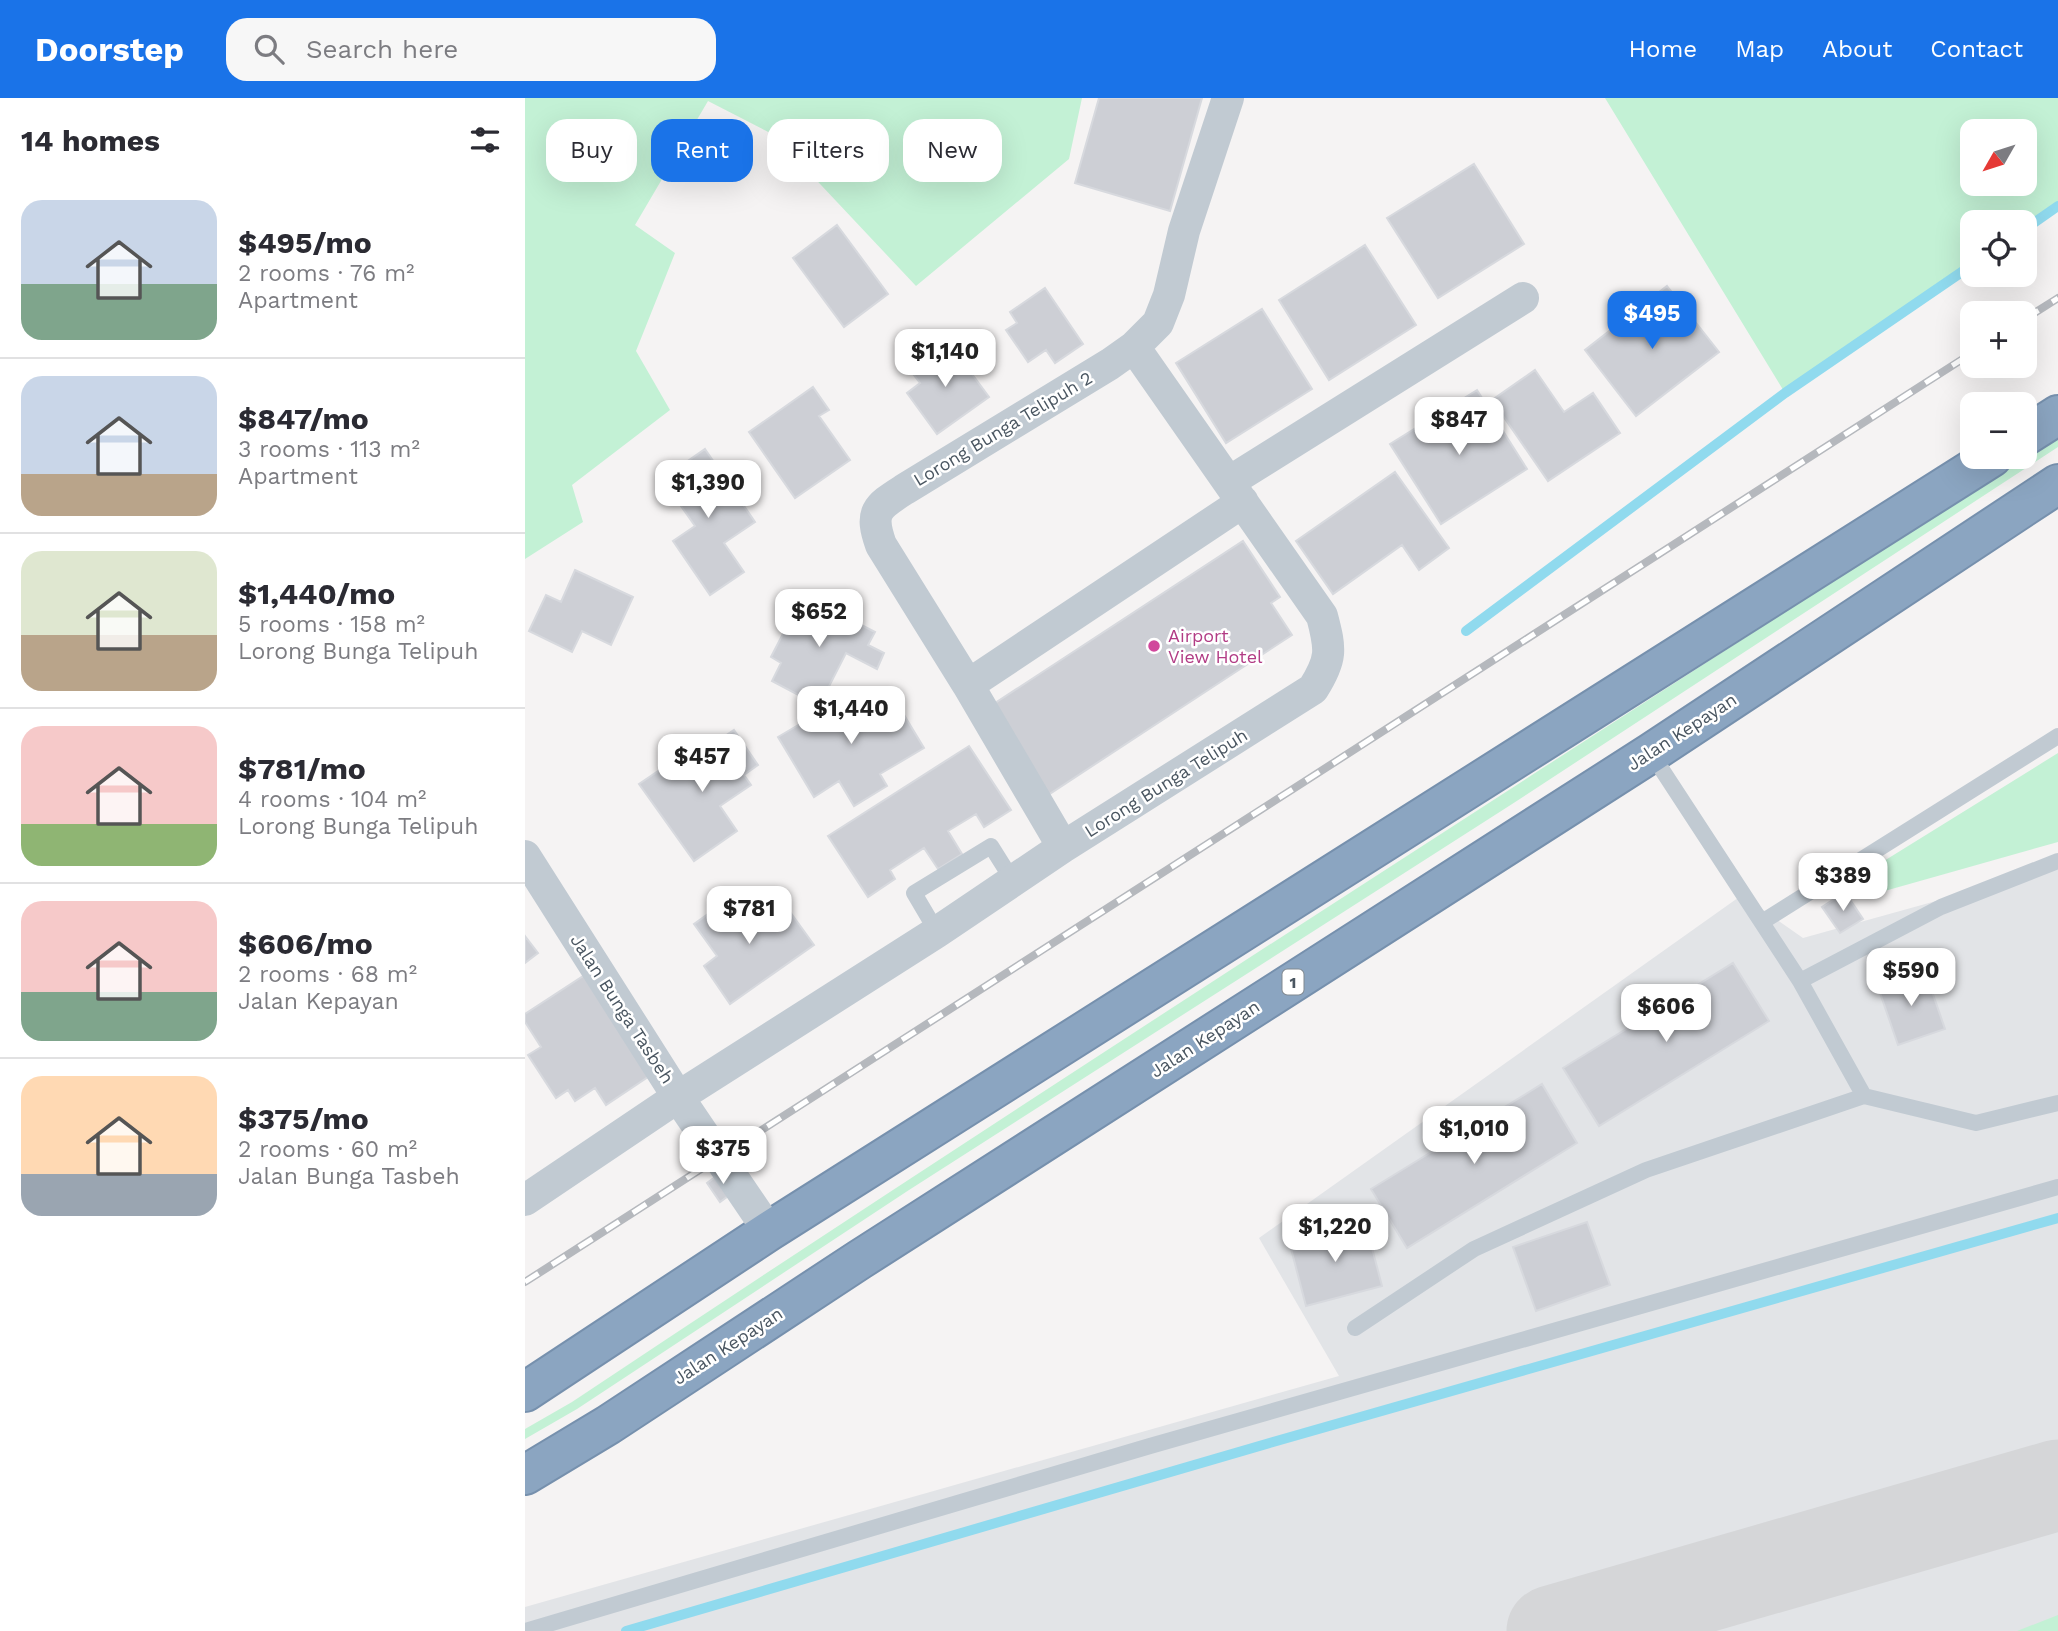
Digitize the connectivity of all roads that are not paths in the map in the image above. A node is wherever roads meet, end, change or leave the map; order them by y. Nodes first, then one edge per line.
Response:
1 (1228, 98) edge
2 (1523, 298) dead end
3 (1134, 347) junction
4 (2058, 415) edge
5 (2037, 428) edge
6 (1973, 469) edge
7 (2058, 484) edge
8 (1236, 492) junction
9 (968, 685) junction
10 (2058, 736) edge
11 (1651, 753) junction
12 (1063, 847) junction
13 (525, 856) edge
14 (2058, 861) edge
15 (1013, 881) junction
16 (1762, 922) junction
17 (937, 932) junction
18 (1800, 981) junction
19 (678, 1097) junction
20 (1864, 1097) junction
21 (2058, 1103) edge
22 (2058, 1187) edge
23 (525, 1200) edge
24 (769, 1231) junction
25 (1355, 1328) dead end
26 (525, 1392) edge
27 (525, 1475) edge
28 (525, 1631) edge

1 - 3 street, Lorong Bunga Telipuh 2
2 - 8 street
3 - 8 street, Lorong Bunga Telipuh
3 - 9 street, Lorong Bunga Telipuh 2
4 - 5 highway
6 - 24 highway
7 - 11 highway, Jalan Kepayan / 1
8 - 9 street
8 - 12 street, Lorong Bunga Telipuh
9 - 12 street
10 - 16 lane
11 - 16 lane
11 - 27 highway, Jalan Kepayan / 1
12 - 15 street, Lorong Bunga Telipuh
13 - 19 street, Jalan Bunga Tasbeh
14 - 18 lane
15 - 17 street, Lorong Bunga Telipuh
15 - 17 lane
16 - 18 lane
17 - 19 street, Lorong Bunga Telipuh
18 - 20 lane
19 - 23 street
19 - 24 street, Jalan Bunga Tasbeh
20 - 21 lane
20 - 25 lane
22 - 28 lane
24 - 26 highway

